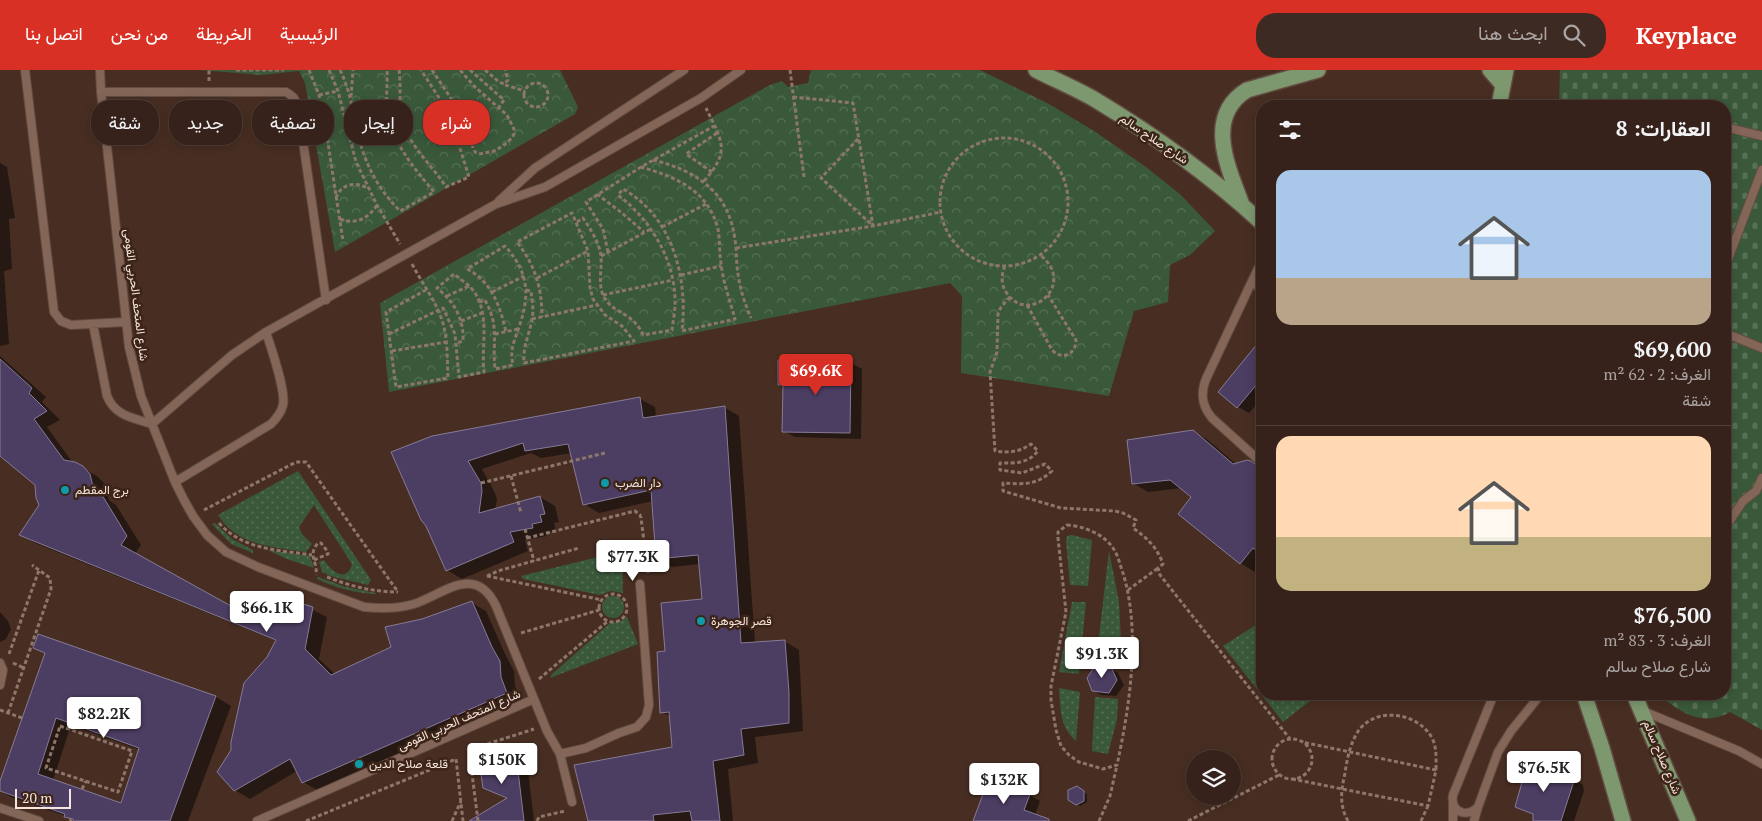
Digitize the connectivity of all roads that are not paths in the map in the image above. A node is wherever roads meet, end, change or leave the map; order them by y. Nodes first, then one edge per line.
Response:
1 (25, 70) edge
2 (100, 70) edge
3 (684, 70) edge
4 (741, 70) edge
5 (1036, 70) edge
6 (1318, 70) edge
7 (1490, 70) edge
8 (1504, 77) edge
9 (101, 92) junction
10 (1500, 100) edge
11 (1731, 128) edge
12 (1762, 135) edge
13 (1762, 170) edge
14 (496, 204) junction
15 (1241, 204) junction
16 (1256, 218) edge
17 (1731, 251) edge
18 (1256, 273) edge
19 (1252, 282) junction
20 (1256, 286) edge
21 (326, 300) junction
22 (126, 322) junction
23 (93, 324) junction
24 (266, 332) junction
25 (1731, 335) edge
26 (1762, 348) edge
27 (152, 424) junction
28 (1256, 458) edge
29 (1762, 478) edge
30 (175, 482) junction
31 (1731, 519) edge
32 (640, 584) dead end
33 (0, 663) edge
34 (0, 685) edge
35 (534, 699) junction
36 (1492, 700) edge
37 (1536, 700) edge
38 (1586, 700) edge
39 (1637, 700) edge
40 (1642, 711) junction
41 (560, 754) junction
42 (1762, 764) edge
43 (572, 802) road end
44 (1452, 804) junction
45 (1478, 807) junction
46 (0, 808) edge
47 (39, 821) edge
48 (257, 821) edge
49 (1453, 821) edge
50 (1474, 821) edge
51 (1623, 821) edge
52 (1688, 821) edge

1 - 23 lane
2 - 9 lane, شارع المتحف الحربي القومى
3 - 14 lane
4 - 14 lane
5 - 15 main road, شارع صلاح سالم
6 - 15 main road
7 - 8 main road
8 - 10 main road
9 - 21 lane
9 - 22 lane, شارع المتحف الحربي القومى
11 - 12 lane
13 - 17 lane
14 - 21 lane
15 - 16 main road, شارع صلاح سالم
18 - 19 lane
19 - 20 lane
19 - 28 lane
21 - 24 lane
22 - 23 lane
22 - 27 lane, شارع المتحف الحربي القومى
23 - 27 lane
24 - 27 lane
24 - 30 lane
25 - 26 lane
27 - 30 lane, شارع المتحف الحربي القومى
29 - 31 lane
30 - 35 lane, شارع المتحف الحربي القومى
32 - 41 lane
33 - 34 lane
35 - 41 lane, شارع المتحف الحربي القومى
35 - 48 lane, شارع المتحف الحربي القومى
36 - 44 lane
37 - 45 lane
38 - 51 main road
39 - 40 main road, شارع صلاح سالم
40 - 42 lane
40 - 52 main road, شارع صلاح سالم
41 - 43 lane, شارع المتحف الحربي القومى
44 - 45 lane
44 - 49 lane
45 - 50 lane
46 - 47 lane

